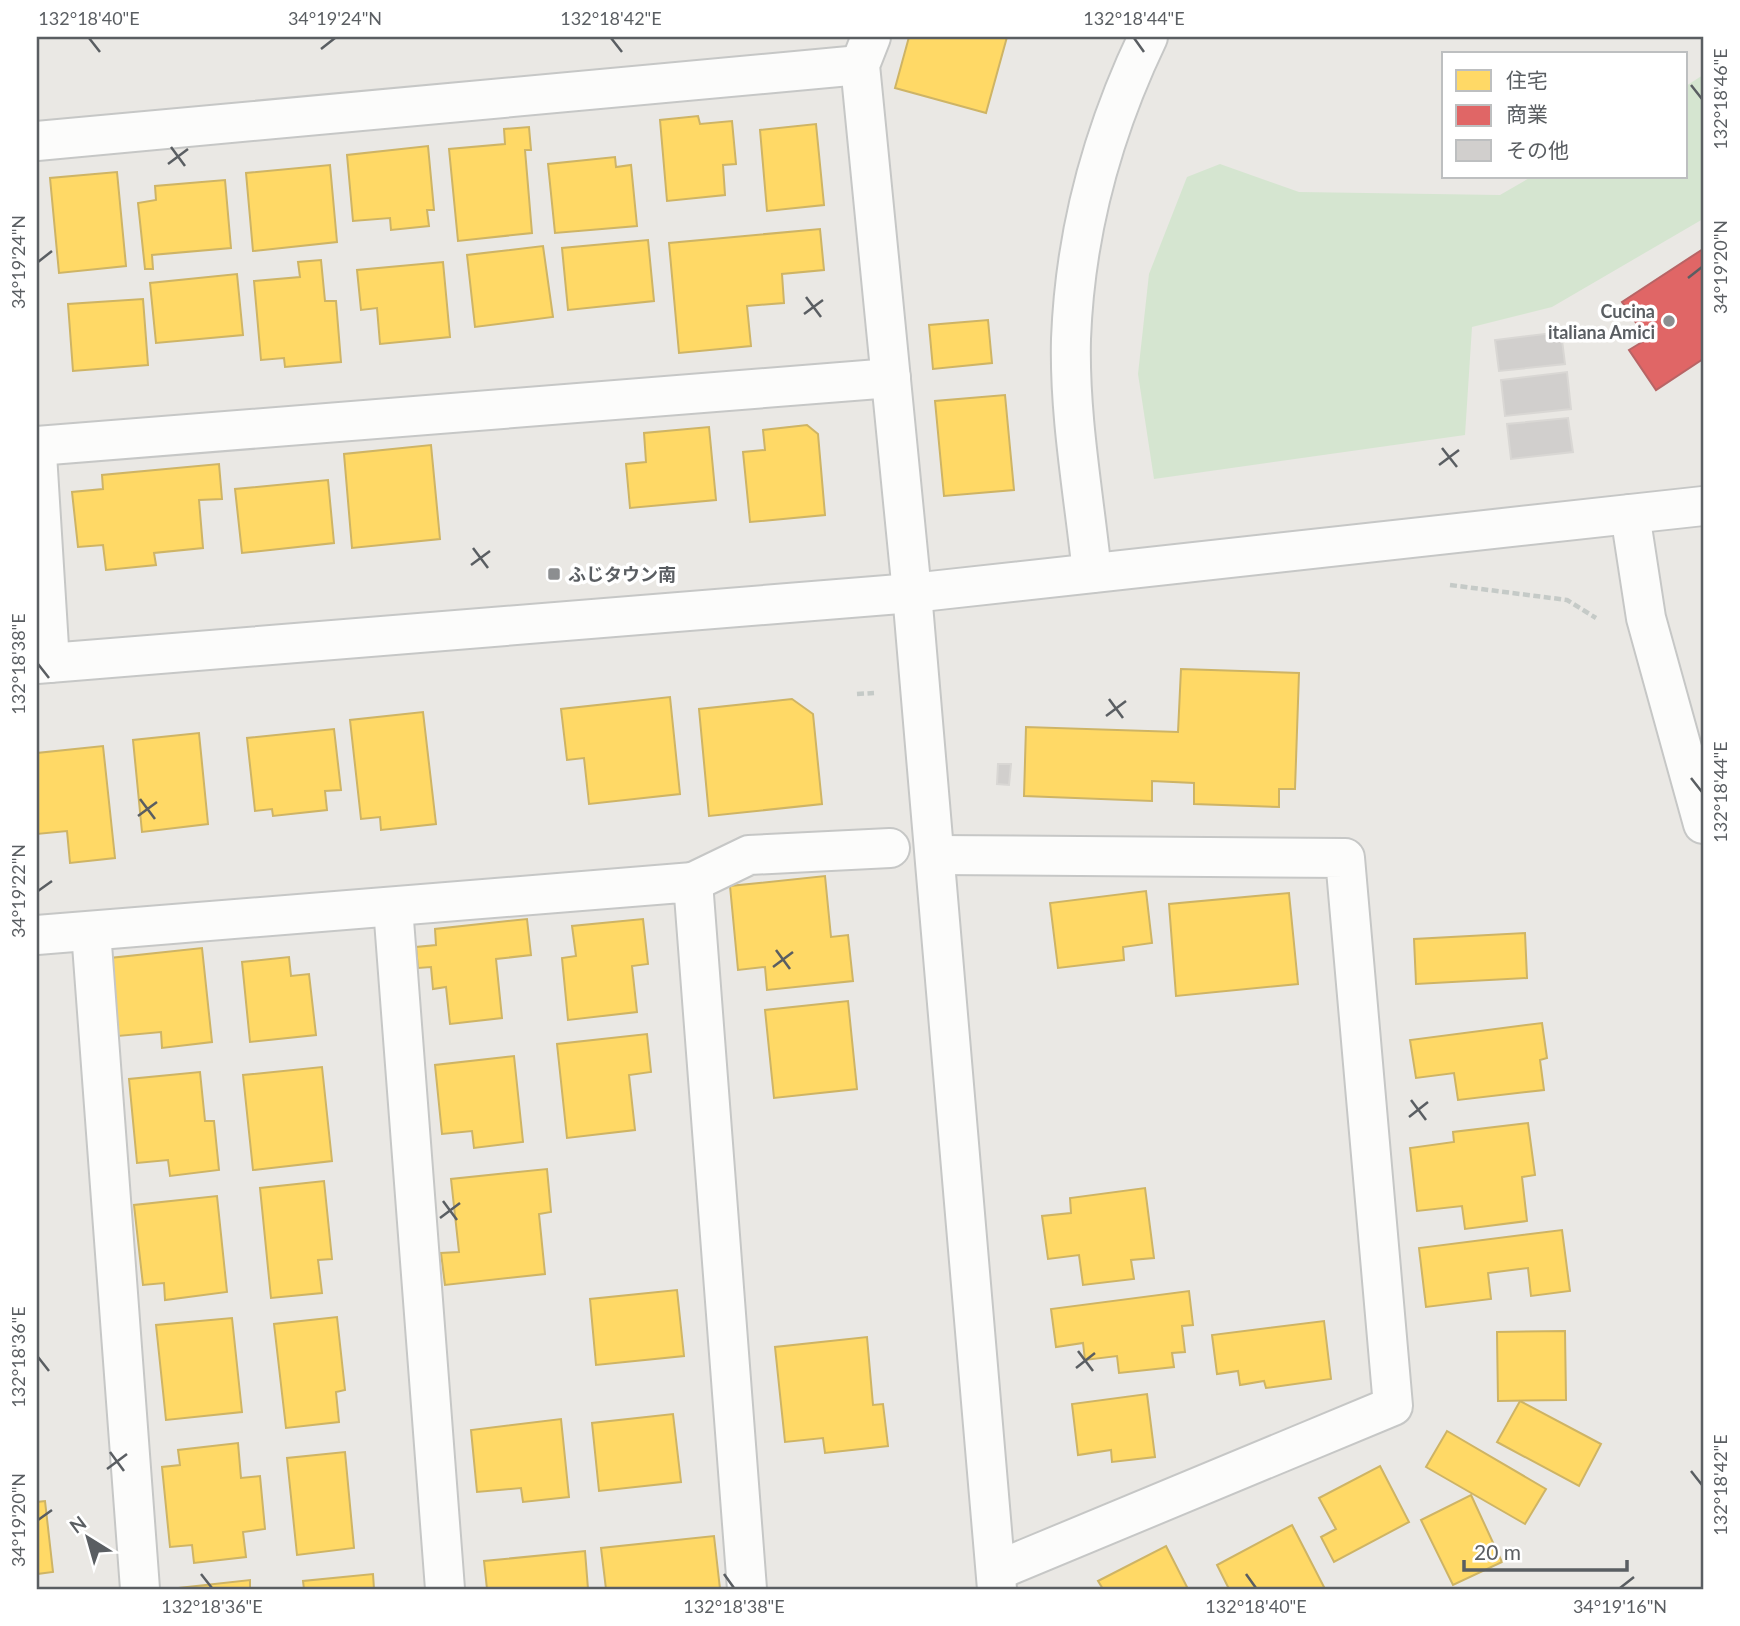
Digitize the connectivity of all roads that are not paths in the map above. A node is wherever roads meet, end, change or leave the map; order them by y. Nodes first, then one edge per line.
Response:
1 (1148, 37) edge
2 (866, 51) edge
3 (37, 141) edge
4 (891, 378) junction
5 (37, 446) edge
6 (37, 454) edge
7 (1703, 506) edge
8 (1630, 514) junction
9 (1092, 573) junction
10 (912, 593) junction
11 (44, 664) edge
12 (1696, 773) edge
13 (1703, 824) edge
14 (890, 848) dead end
15 (935, 855) junction
16 (693, 883) junction
17 (393, 906) junction
18 (91, 930) junction
19 (37, 935) edge
20 (996, 1580) edge
21 (140, 1589) edge
22 (445, 1589) edge
23 (747, 1589) edge

1 - 9 street
2 - 3 street
2 - 4 street
4 - 5 street
4 - 10 street
6 - 11 street
7 - 8 street
8 - 9 street
8 - 12 street
9 - 10 street
10 - 11 street
10 - 15 street
12 - 13 street
14 - 16 street
15 - 20 street
15 - 20 street
16 - 17 street
16 - 23 street
17 - 18 street
17 - 22 street
18 - 19 street
18 - 21 street

